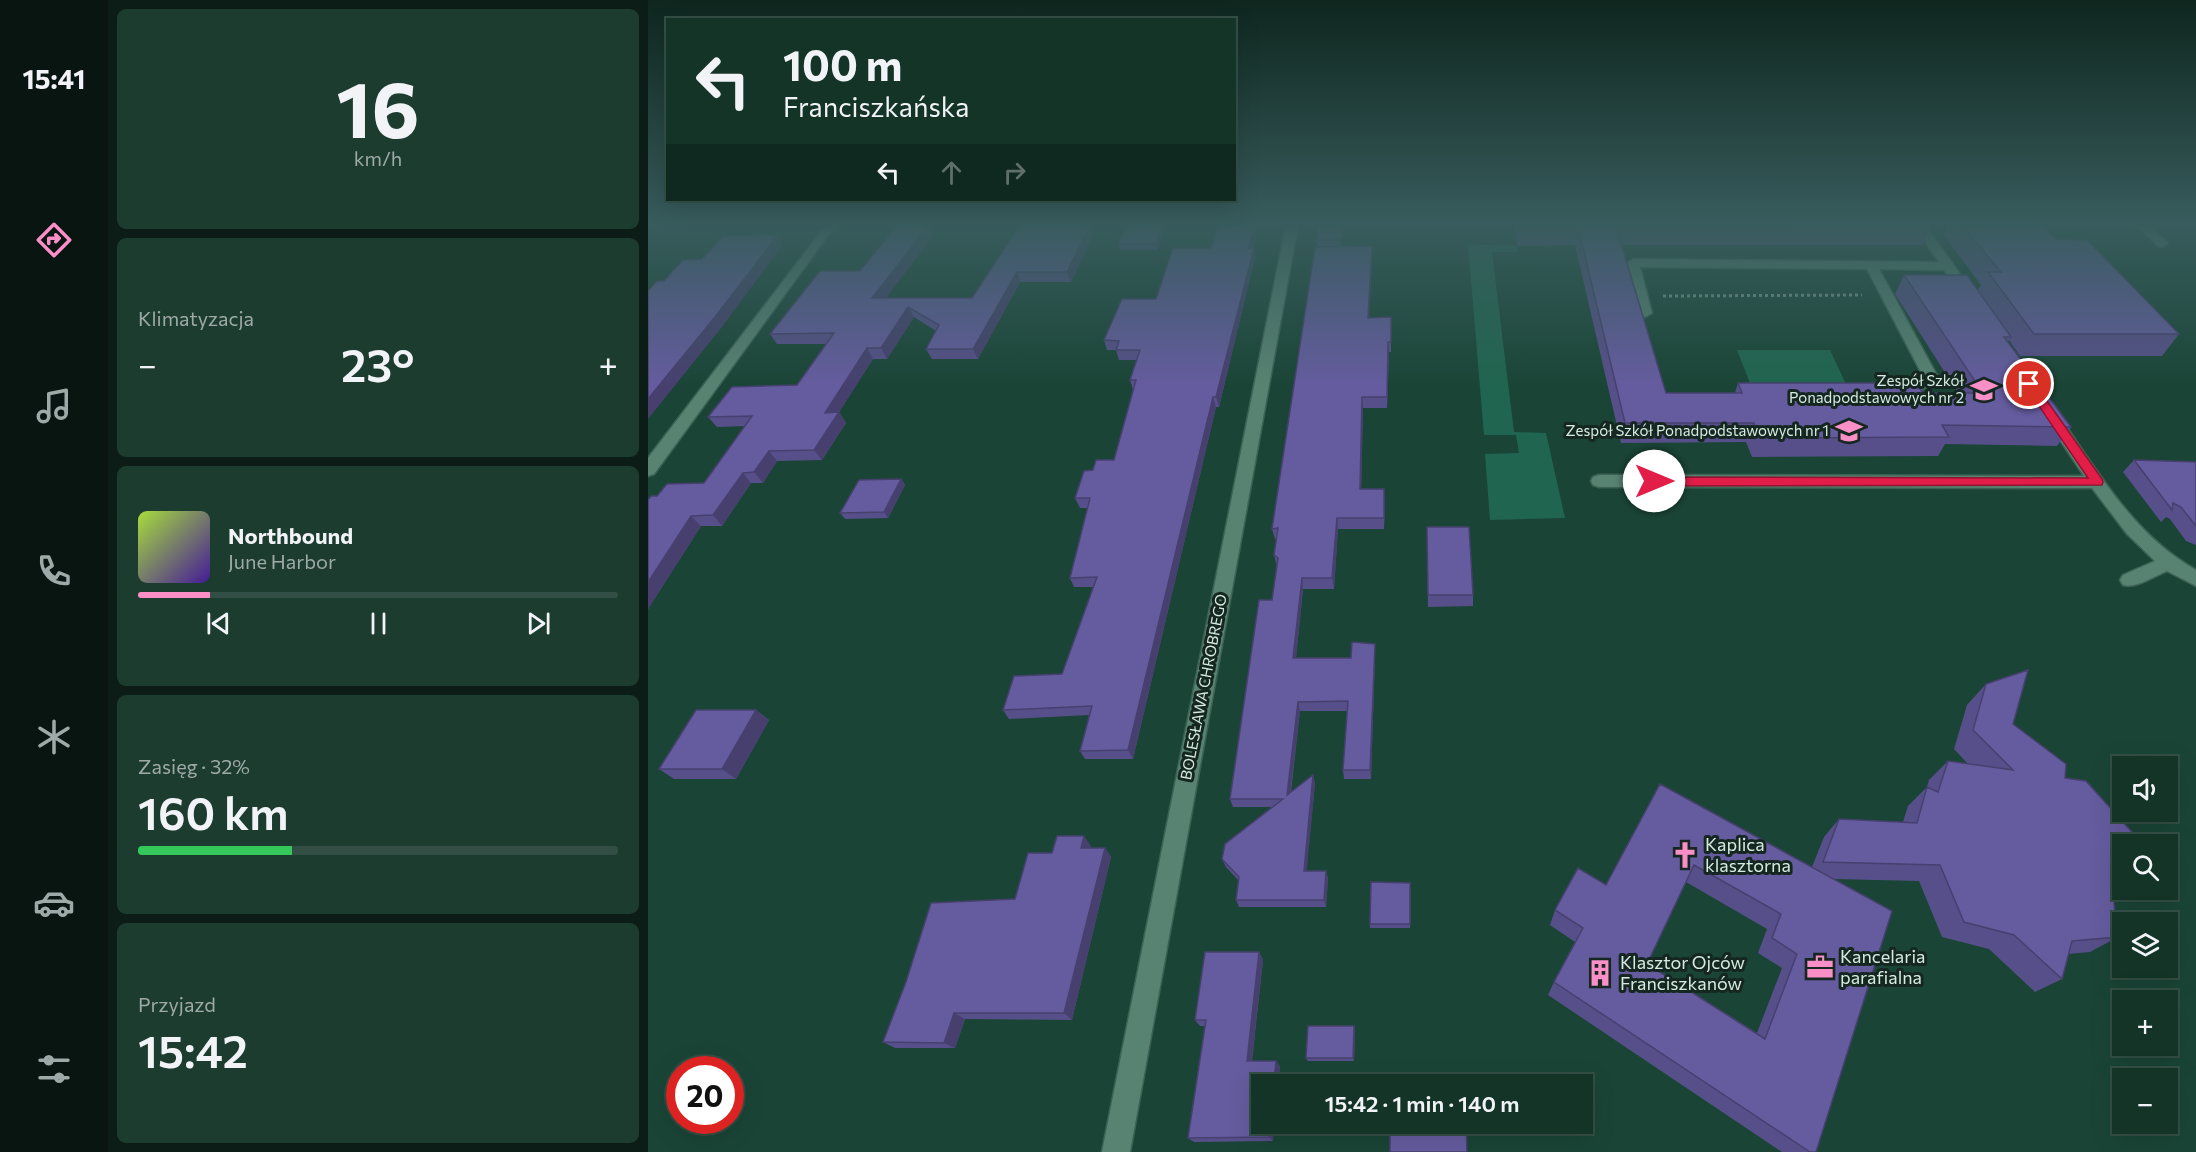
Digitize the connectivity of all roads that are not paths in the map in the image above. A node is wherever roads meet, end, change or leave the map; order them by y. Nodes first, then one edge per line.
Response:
1 (790, 279) edge
2 (1279, 279) edge
3 (1637, 279) edge
4 (1878, 279) edge
5 (1957, 279) edge
6 (1975, 305) edge
7 (1645, 313) edge
8 (1920, 386) edge
9 (2043, 404) edge
10 (648, 470) edge
11 (1599, 481) dead end
12 (2097, 482) junction
13 (2167, 563) junction
14 (2196, 579) edge
15 (2129, 580) dead end
16 (1116, 1152) edge

1 - 10 street
2 - 16 street, BOLESŁAWA CHROBREGO
3 - 7 street
4 - 8 street
5 - 6 street
9 - 12 street
11 - 12 street
12 - 13 street
13 - 14 street
13 - 15 street

